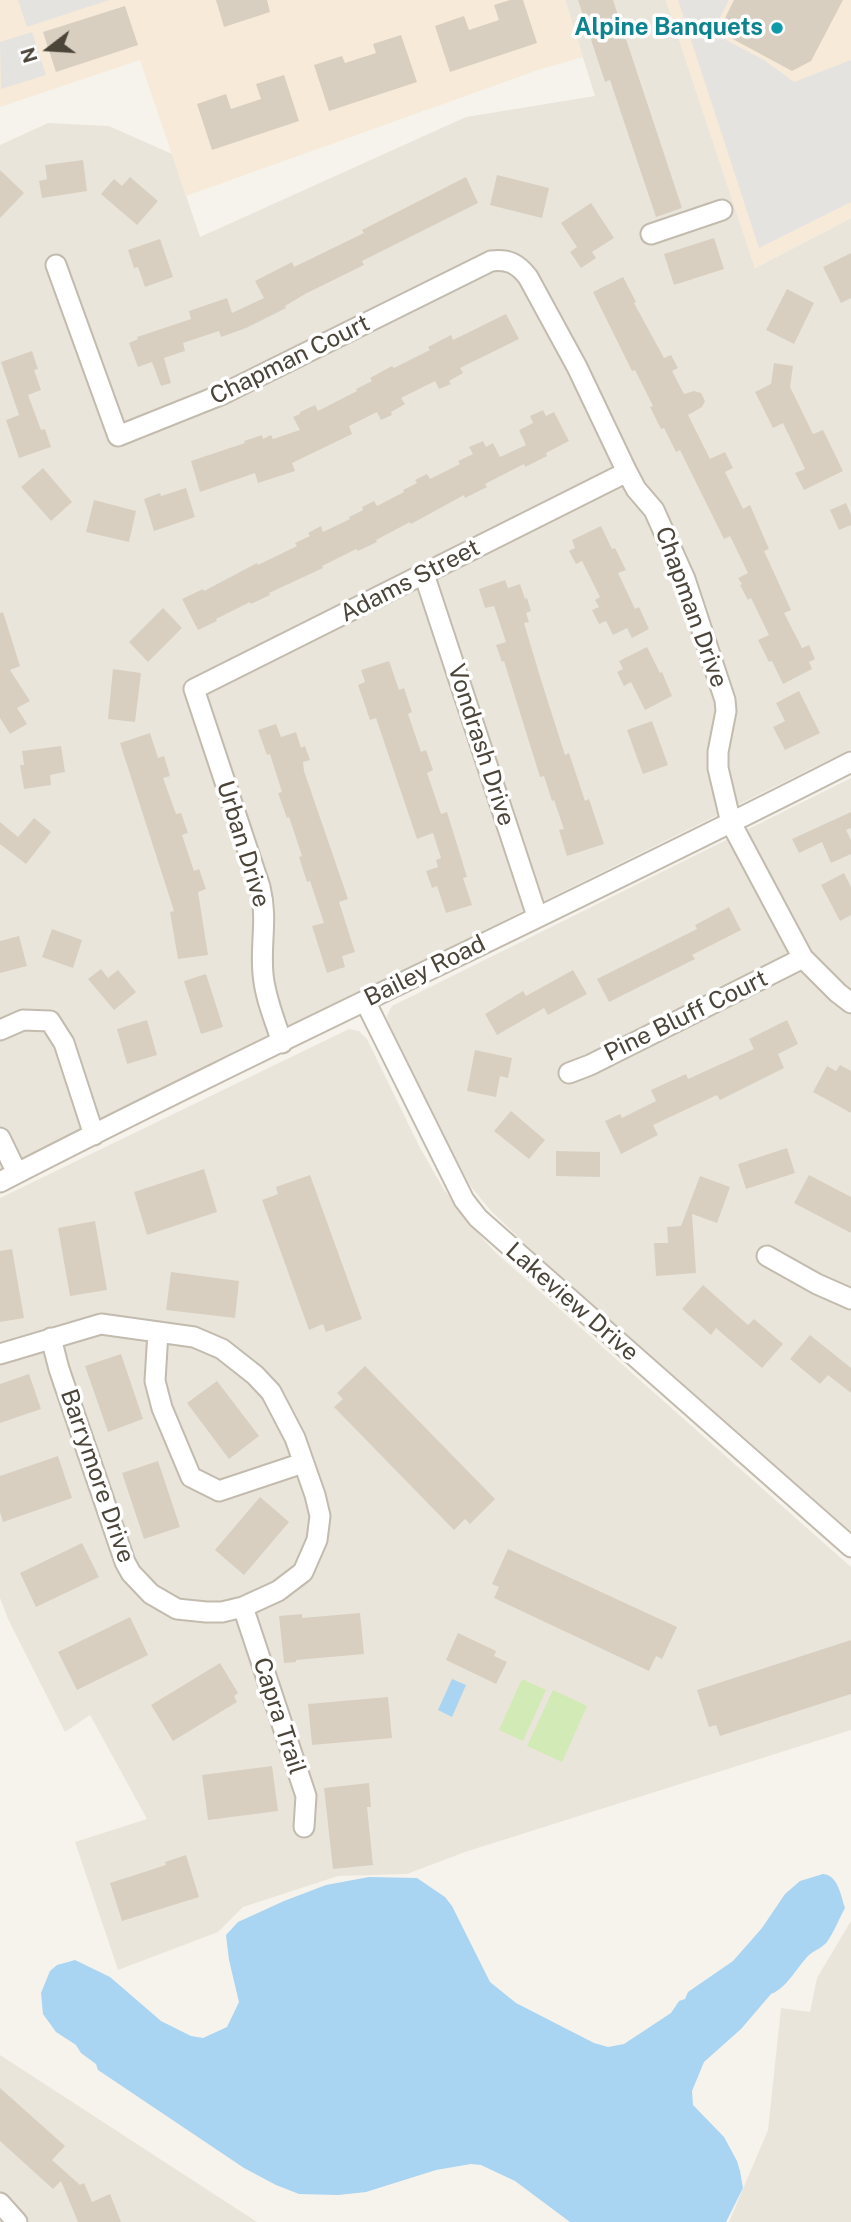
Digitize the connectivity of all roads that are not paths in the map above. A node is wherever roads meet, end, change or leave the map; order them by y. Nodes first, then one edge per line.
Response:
1 (722, 210) dead end
2 (651, 234) dead end
3 (56, 265) dead end
4 (577, 368) joint
5 (627, 472) junction
6 (424, 574) junction
7 (194, 689) joint
8 (851, 761) edge
9 (731, 823) junction
10 (537, 916) junction
11 (803, 958) junction
12 (365, 1001) junction
13 (851, 1003) edge
14 (0, 1030) edge
15 (282, 1042) junction
16 (569, 1073) dead end
17 (94, 1135) junction
18 (0, 1138) edge
19 (8, 1178) edge
20 (767, 1256) dead end
21 (851, 1299) edge
22 (158, 1332) junction
23 (51, 1338) junction
24 (0, 1354) edge
25 (303, 1463) junction
26 (851, 1547) edge
27 (243, 1607) junction
28 (304, 1827) dead end
29 (0, 2203) edge
30 (17, 2222) edge

1 - 2 street
3 - 4 street, Chapman Court
4 - 5 street, Chapman Drive
5 - 6 street, Adams Street
5 - 9 street, Chapman Drive
6 - 7 street, Adams Street
6 - 10 street, Vondrash Drive
7 - 15 street, Urban Drive
8 - 9 street, Bailey Road
9 - 10 street, Bailey Road
9 - 11 street, Chapman Drive
10 - 12 street, Bailey Road
11 - 13 street, Chapman Drive
11 - 16 street, Pine Bluff Court
12 - 15 street, Bailey Road
12 - 26 street, Lakeview Drive
14 - 17 street
15 - 17 street, Bailey Road
17 - 19 street, Bailey Road
18 - 19 street
20 - 21 street
22 - 23 street, Barrymore Drive
22 - 25 street, Barrymore Drive
22 - 25 street
23 - 24 street, Barrymore Drive
23 - 27 street, Barrymore Drive
25 - 27 street, Barrymore Drive
27 - 28 street, Capra Trail
29 - 30 street

